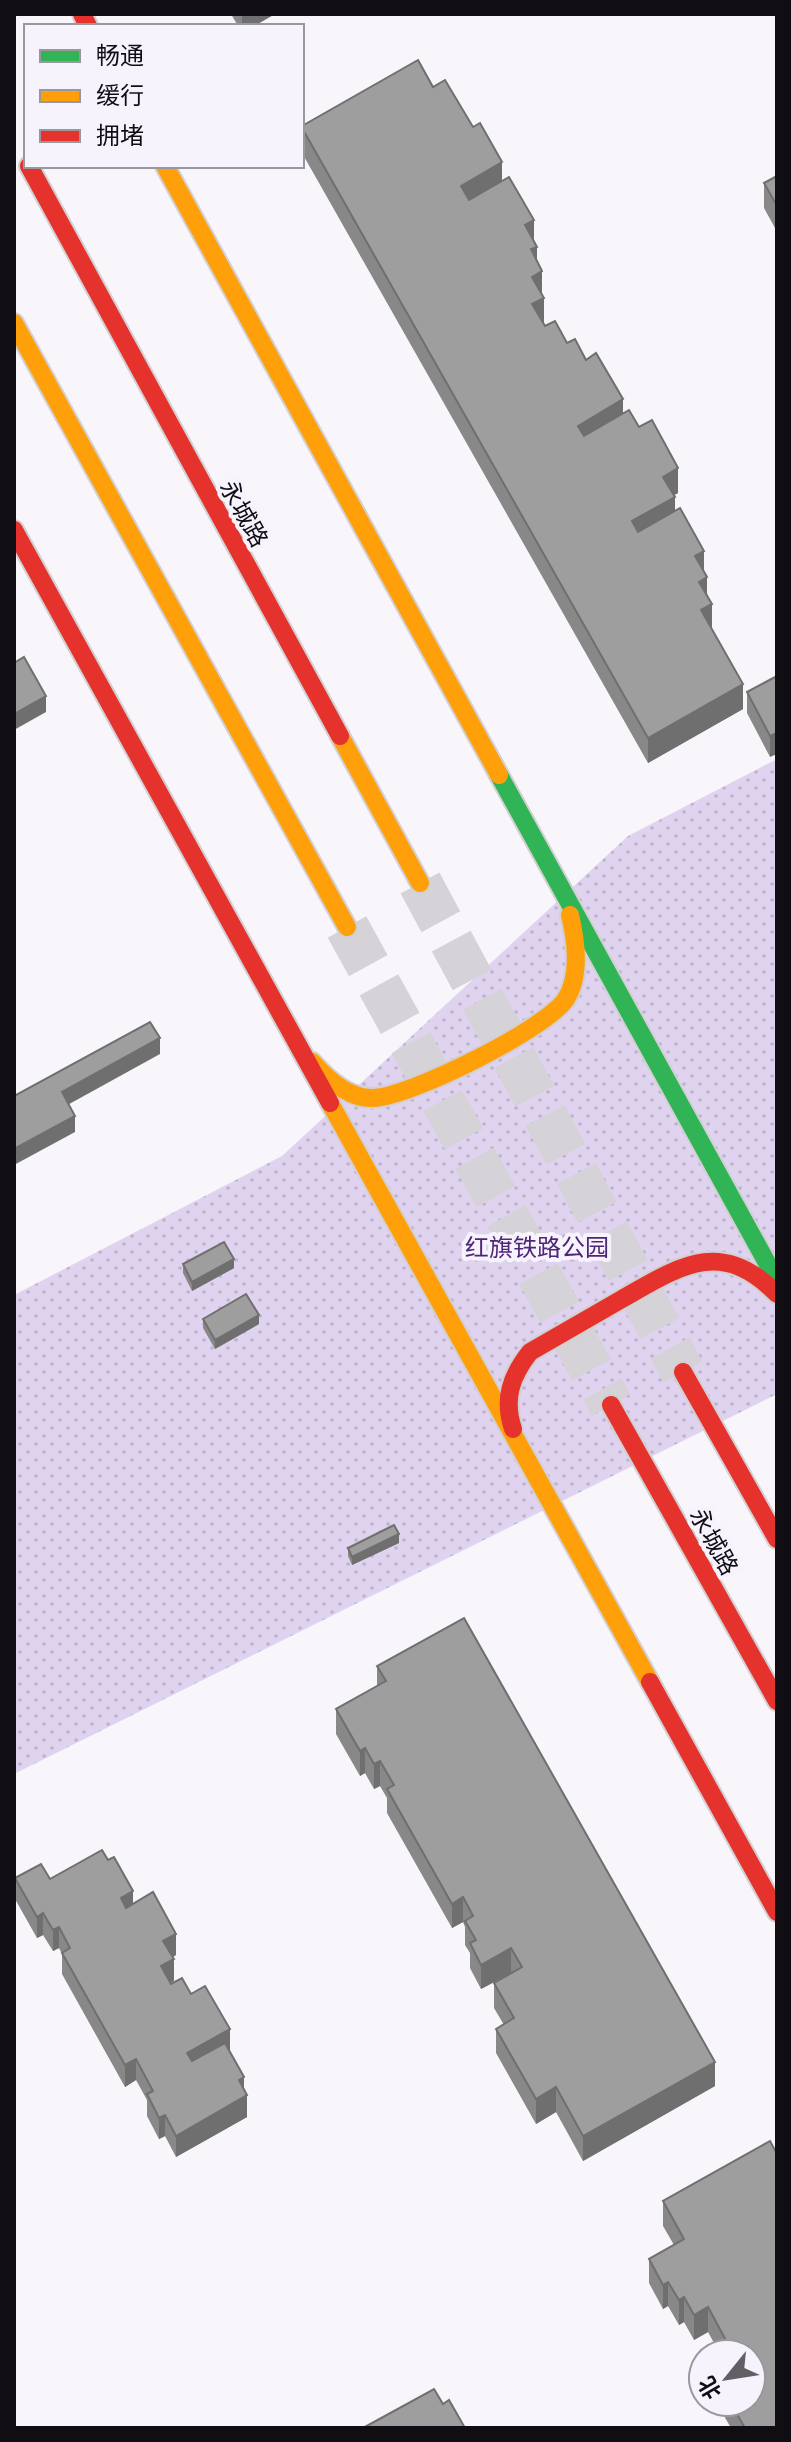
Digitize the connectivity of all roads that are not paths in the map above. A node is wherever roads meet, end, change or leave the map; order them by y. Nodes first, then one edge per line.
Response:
1 (30, 168) edge
2 (166, 168) edge
3 (14, 323) edge
4 (14, 530) edge
5 (420, 883) tunnel mouth
6 (561, 888) junction
7 (347, 927) tunnel mouth
8 (300, 1048) junction
9 (777, 1281) edge
10 (777, 1294) edge
11 (683, 1372) tunnel mouth
12 (611, 1405) tunnel mouth
13 (518, 1442) junction
14 (777, 1539) edge
15 (777, 1701) edge
16 (777, 1912) edge

1 - 5 main road, 永城路
2 - 6 main road
3 - 7 main road
4 - 8 main road
6 - 8 main road
6 - 9 main road
8 - 13 main road
10 - 13 main road
11 - 14 main road
12 - 15 main road, 永城路
13 - 16 main road

